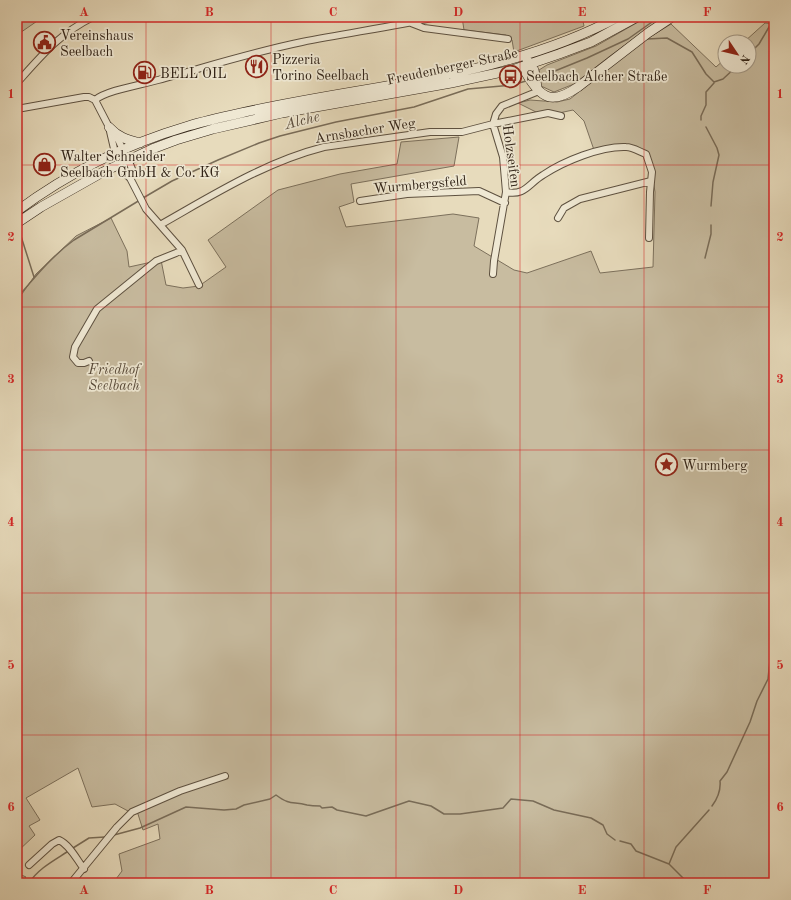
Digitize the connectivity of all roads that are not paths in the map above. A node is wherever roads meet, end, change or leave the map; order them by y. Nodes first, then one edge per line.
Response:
1 (93, 17) edge
2 (436, 17) edge
3 (618, 17) edge
4 (637, 17) edge
5 (672, 17) edge
6 (411, 23) junction
7 (508, 39) dead end
8 (527, 60) junction
9 (17, 83) edge
10 (537, 88) junction
11 (95, 100) junction
12 (17, 109) edge
13 (561, 116) dead end
14 (493, 124) junction
15 (112, 130) junction
16 (140, 143) junction
17 (119, 152) junction
18 (128, 159) junction
19 (119, 163) junction
20 (130, 178) junction
21 (651, 182) junction
22 (506, 192) junction
23 (360, 201) dead end
24 (504, 203) junction
25 (17, 212) edge
26 (558, 218) dead end
27 (17, 223) edge
28 (160, 225) junction
29 (648, 238) dead end
30 (182, 250) junction
31 (493, 274) dead end
32 (199, 285) dead end
33 (88, 361) dead end
34 (225, 776) dead end
35 (29, 865) dead end
36 (84, 869) junction
37 (71, 883) edge

1 - 9 street
2 - 6 street, Freudenberger Straße
3 - 8 main road, Freudenberger Straße
4 - 8 main road, Freudenberger Straße
5 - 10 main road
6 - 7 street, Freudenberger Straße
6 - 11 street, Freudenberger Straße
8 - 10 main road
8 - 16 main road, Freudenberger Straße
8 - 18 main road, Freudenberger Straße
10 - 14 street, Holzseifen
11 - 12 street, Freudenberger Straße
11 - 15 street
13 - 14 street, Arnsbacher Weg
14 - 22 street, Holzseifen
14 - 28 street, Arnsbacher Weg
15 - 16 main road
15 - 17 street
16 - 17 main road, Freudenberger Straße
17 - 18 main road
17 - 19 main road
17 - 25 main road, Freudenberger Straße
18 - 19 main road, Freudenberger Straße
18 - 20 street
19 - 20 street
19 - 27 main road, Freudenberger Straße
20 - 28 street
21 - 22 street
21 - 26 street
21 - 29 street
22 - 24 street, Holzseifen
23 - 24 street, Wurmbergsfeld
24 - 31 street, Holzseifen
28 - 30 street
30 - 32 street
30 - 33 street
34 - 36 street
35 - 36 street
36 - 37 street

